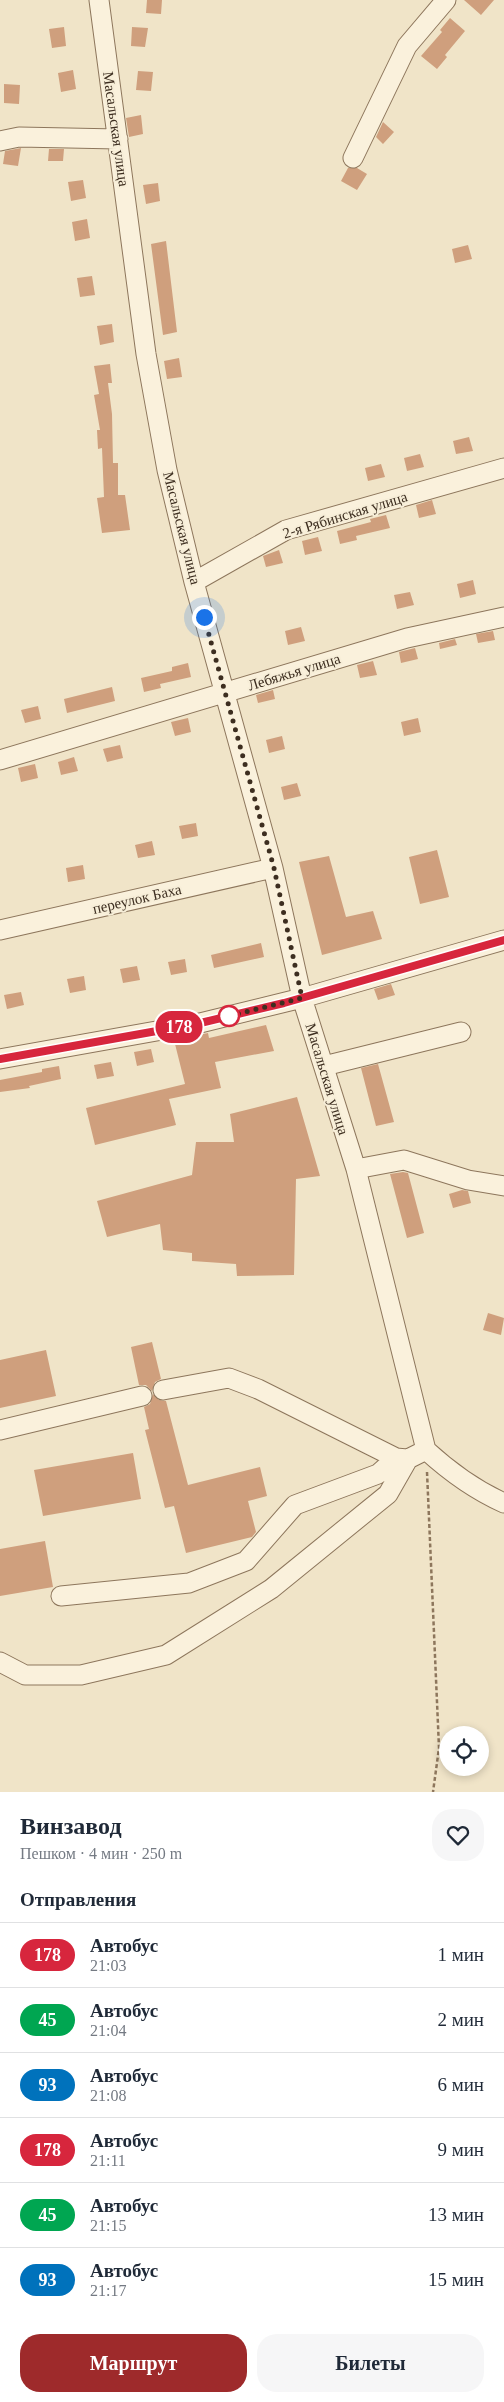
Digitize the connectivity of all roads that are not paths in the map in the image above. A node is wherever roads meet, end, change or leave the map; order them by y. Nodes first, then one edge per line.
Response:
1 (99, 0) edge
2 (446, 0) edge
3 (118, 140) junction
4 (0, 141) edge
5 (353, 158) dead end
6 (504, 468) edge
7 (194, 582) junction
8 (504, 617) edge
9 (225, 693) junction
10 (0, 760) edge
11 (274, 868) junction
12 (0, 930) edge
13 (504, 940) edge
14 (302, 998) junction
15 (461, 1032) dead end
16 (0, 1059) edge
17 (324, 1066) junction
18 (356, 1169) junction
19 (504, 1186) edge
20 (163, 1390) dead end
21 (142, 1396) dead end
22 (0, 1430) edge
23 (426, 1450) junction
24 (402, 1459) junction
25 (504, 1503) edge
26 (61, 1596) dead end
27 (0, 1662) edge

1 - 3 street, Масальская улица
2 - 5 street
3 - 4 street
3 - 7 street, Масальская улица
6 - 7 street, 2-я Рябинская улица
7 - 9 street, Масальская улица
8 - 9 street, Лебяжья улица
9 - 10 street, Лебяжья улица
9 - 11 street, Масальская улица
11 - 12 street, переулок Баха
11 - 14 street, Масальская улица
13 - 14 street
14 - 16 street
14 - 17 street, Масальская улица
15 - 17 street
17 - 18 street, Масальская улица
18 - 19 street
18 - 23 street, Масальская улица
20 - 24 street
21 - 22 street
23 - 24 street
23 - 25 street
24 - 26 street
24 - 27 street

